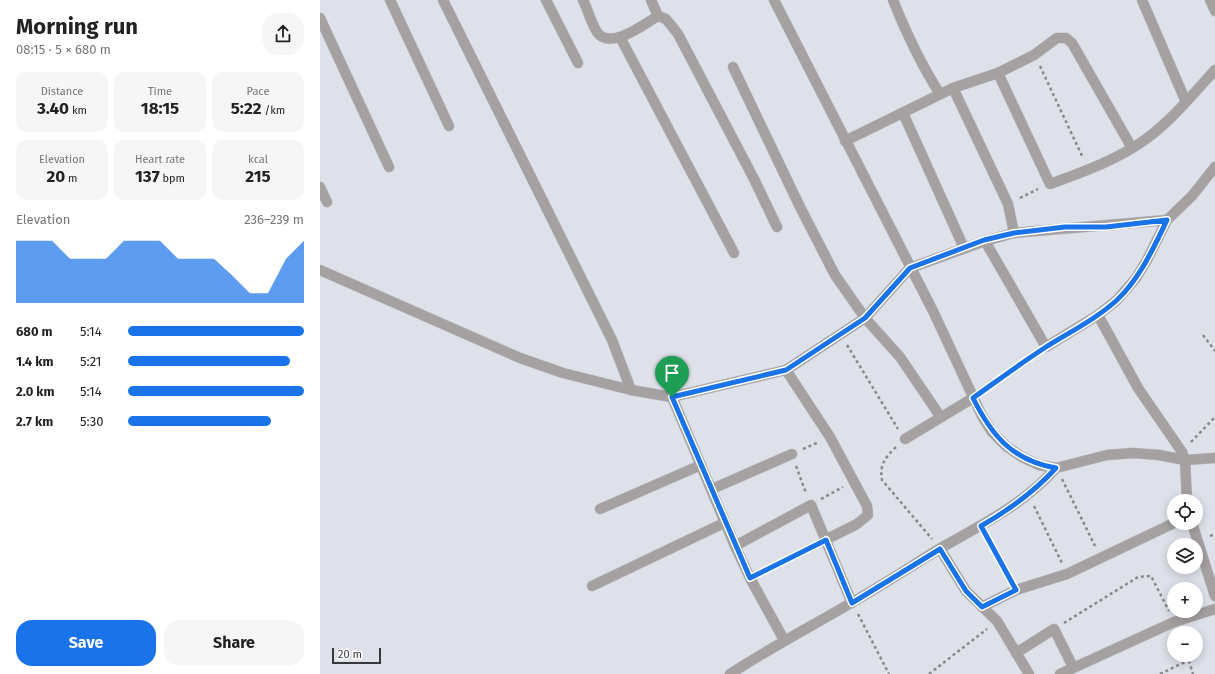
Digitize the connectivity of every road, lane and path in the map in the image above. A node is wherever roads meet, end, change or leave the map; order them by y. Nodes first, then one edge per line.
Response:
1 (390, 0) edge
2 (443, 0) edge
3 (546, 0) edge
4 (583, 0) edge
5 (651, 0) edge
6 (774, 0) edge
7 (893, 0) edge
8 (1142, 0) edge
9 (1210, 0) edge
10 (1215, 11) edge
11 (658, 16) junction
12 (320, 18) edge
13 (620, 37) junction
14 (1034, 55) junction
15 (578, 63) dead end
16 (733, 67) dead end
17 (1215, 70) edge
18 (998, 73) junction
19 (954, 88) junction
20 (940, 94) junction
21 (1186, 102) junction
22 (903, 113) junction
23 (449, 126) dead end
24 (845, 141) junction
25 (1132, 148) junction
26 (389, 167) dead end
27 (1215, 167) edge
28 (1089, 170) junction
29 (1050, 184) junction
30 (320, 187) edge
31 (327, 202) dead end
32 (1008, 204) junction
33 (1167, 220) junction
34 (777, 227) dead end
35 (1014, 233) junction
36 (984, 240) junction
37 (964, 248) junction
38 (734, 253) dead end
39 (910, 268) junction
40 (320, 270) edge
41 (1098, 315) junction
42 (865, 318) junction
43 (841, 335) junction
44 (1203, 335) dead end
45 (1046, 347) junction
46 (1215, 351) edge
47 (786, 370) junction
48 (631, 390) junction
49 (672, 397) junction
50 (973, 398) junction
51 (940, 416) junction
52 (1215, 417) edge
53 (830, 437) junction
54 (904, 439) junction
55 (792, 454) junction
56 (1184, 456) junction
57 (1215, 458) edge
58 (701, 464) junction
59 (1056, 468) junction
60 (854, 481) junction
61 (712, 489) junction
62 (1187, 494) edge
63 (1028, 495) junction
64 (810, 505) junction
65 (600, 509) dead end
66 (724, 522) junction
67 (981, 526) junction
68 (1167, 526) edge
69 (1194, 530) edge
70 (826, 540) junction
71 (734, 546) junction
72 (940, 549) junction
73 (1100, 557) junction
74 (1067, 574) junction
75 (750, 578) junction
76 (592, 586) dead end
77 (1016, 590) junction
78 (1215, 596) edge
79 (852, 603) junction
80 (982, 607) junction
81 (1215, 609) edge
82 (997, 621) junction
83 (1174, 622) junction
84 (1054, 629) junction
85 (784, 640) junction
86 (1016, 653) junction
87 (1185, 662) edge
88 (1190, 662) edge
89 (1073, 668) junction
90 (730, 674) edge
91 (888, 674) edge
92 (930, 674) edge
93 (1029, 674) edge
94 (1060, 674) edge
95 (1160, 674) edge
96 (1193, 674) edge

1 - 23 street
2 - 48 street
3 - 15 street
4 - 13 street
5 - 11 street
6 - 24 street
7 - 20 street
8 - 21 street
9 - 10 street
11 - 13 street
11 - 34 street
12 - 26 street
13 - 38 street
14 - 18 street
14 - 25 street
14 - 28 path
16 - 42 street
17 - 21 street
18 - 19 street
18 - 29 street
19 - 20 street
19 - 32 street
20 - 22 street
21 - 25 street
22 - 24 street
22 - 37 street
24 - 39 street
25 - 28 street
27 - 33 street
28 - 29 street
29 - 32 path
30 - 31 street
32 - 35 street
33 - 35 street
33 - 41 street
35 - 36 street
36 - 37 street
36 - 45 street
37 - 39 street
39 - 42 street
39 - 50 street
40 - 48 street
41 - 45 street
41 - 56 street
42 - 43 street
42 - 51 street
43 - 47 street
43 - 54 path
44 - 46 path
45 - 50 path
47 - 49 street
47 - 53 street
48 - 49 street
49 - 58 street
50 - 51 street
50 - 59 street
51 - 54 street
52 - 56 path
53 - 55 path
53 - 60 street
54 - 72 path
55 - 61 street
55 - 64 path
56 - 57 street
56 - 59 street
56 - 62 street
58 - 61 street
58 - 65 street
59 - 63 street
59 - 73 path
60 - 64 path
60 - 70 street
61 - 66 street
63 - 67 street
63 - 74 path
64 - 70 street
64 - 71 street
66 - 71 street
66 - 76 street
67 - 72 street
67 - 77 path
68 - 73 street
69 - 78 street
70 - 75 path
70 - 79 street
71 - 75 street
72 - 79 street
72 - 80 street
73 - 74 street
74 - 77 street
75 - 85 street
77 - 80 street
79 - 85 street
79 - 91 path
80 - 82 street
81 - 83 street
82 - 86 street
82 - 92 path
83 - 84 path
83 - 89 street
84 - 86 street
84 - 89 street
85 - 90 street
86 - 93 street
87 - 95 path
88 - 96 path
89 - 94 street

